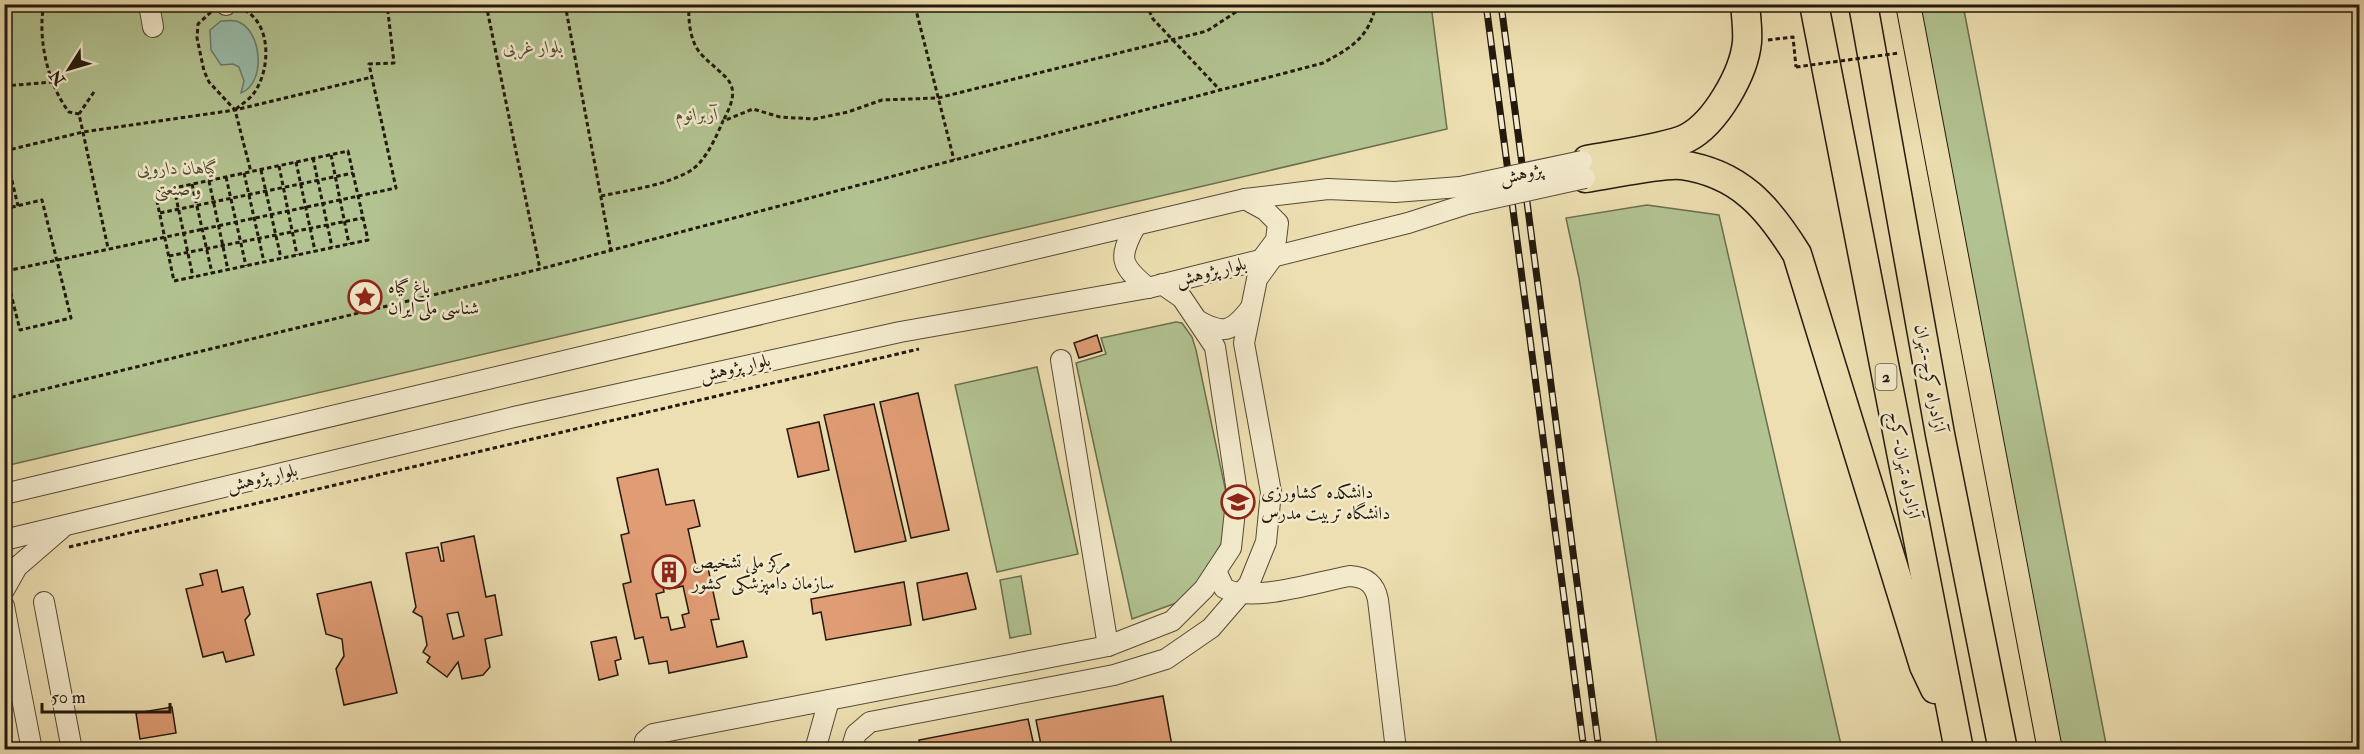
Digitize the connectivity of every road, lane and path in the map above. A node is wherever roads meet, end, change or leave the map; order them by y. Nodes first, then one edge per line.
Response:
1 (45, 4) edge
2 (149, 4) edge
3 (387, 4) edge
4 (486, 4) edge
5 (566, 4) edge
6 (689, 4) edge
7 (1146, 4) edge
8 (1239, 4) edge
9 (1376, 4) edge
10 (1745, 4) edge
11 (1814, 4) edge
12 (1863, 4) edge
13 (1908, 4) edge
14 (226, 5) edge
15 (915, 5) edge
16 (153, 27) dead end
17 (1793, 37) dead end
18 (1171, 39) junction
19 (1899, 53) dead end
20 (372, 76) junction
21 (52, 82) junction
22 (4, 86) edge
23 (1220, 90) junction
24 (94, 92) dead end
25 (938, 98) junction
26 (235, 110) junction
27 (79, 114) junction
28 (723, 121) junction
29 (83, 132) junction
30 (5, 151) edge
31 (331, 155) junction
32 (313, 158) junction
33 (954, 160) junction
34 (296, 162) junction
35 (279, 166) junction
36 (1583, 169) junction
37 (261, 170) junction
38 (251, 172) junction
39 (244, 173) junction
40 (353, 173) junction
41 (226, 177) junction
42 (335, 177) junction
43 (318, 180) junction
44 (209, 181) junction
45 (192, 184) junction
46 (301, 184) junction
47 (174, 188) junction
48 (283, 188) junction
49 (266, 191) junction
50 (249, 195) junction
51 (601, 196) junction
52 (1463, 196) junction
53 (358, 197) junction
54 (231, 198) junction
55 (1245, 199) junction
56 (340, 200) junction
57 (213, 202) junction
58 (323, 204) junction
59 (18, 206) junction
60 (197, 206) junction
61 (306, 207) junction
62 (4, 209) edge
63 (179, 209) junction
64 (288, 211) junction
65 (160, 213) junction
66 (271, 214) junction
67 (254, 218) junction
68 (363, 218) junction
69 (236, 221) junction
70 (344, 222) junction
71 (218, 225) junction
72 (327, 225) junction
73 (1135, 227) junction
74 (202, 228) junction
75 (310, 228) junction
76 (184, 231) junction
77 (292, 232) junction
78 (165, 235) junction
79 (276, 235) junction
80 (258, 238) junction
81 (241, 242) junction
82 (349, 244) junction
83 (223, 246) junction
84 (108, 248) junction
85 (332, 248) junction
86 (206, 249) junction
87 (315, 251) junction
88 (611, 251) junction
89 (188, 253) junction
90 (297, 255) junction
91 (169, 256) junction
92 (1267, 258) junction
93 (281, 259) junction
94 (57, 261) junction
95 (264, 262) junction
96 (246, 266) junction
97 (5, 268) edge
98 (540, 269) junction
99 (228, 270) junction
100 (212, 273) junction
101 (193, 277) junction
102 (1155, 286) junction
103 (1251, 308) junction
104 (1197, 320) junction
105 (931, 346) dead end
106 (1061, 360) dead end
107 (4, 399) edge
108 (4, 494) edge
109 (67, 525) junction
110 (4, 540) edge
111 (59, 549) dead end
112 (1216, 571) junction
113 (4, 590) edge
114 (1201, 592) junction
115 (1241, 593) junction
116 (44, 602) dead end
117 (4, 606) edge
118 (1222, 616) junction
119 (1108, 646) junction
120 (829, 700) junction
121 (1957, 741) edge
122 (32, 750) edge
123 (72, 750) edge
124 (645, 750) edge
125 (815, 750) edge
126 (851, 750) edge
127 (1396, 750) edge
128 (2003, 750) edge
129 (2050, 750) edge

1 - 21 path
2 - 16 street
3 - 20 path
4 - 98 path
5 - 51 path
6 - 28 path
7 - 18 path
8 - 18 path
9 - 23 path
10 - 36 highway
11 - 121 highway, آزادراه تهران-کرج / 2
12 - 128 highway, آزادراه کرج-تهران
13 - 129 main road
14 - 26 path
14 - 26 path
15 - 25 path
17 - 19 path, bridge
18 - 23 path
18 - 25 path
20 - 26 path
20 - 53 path
21 - 22 path
21 - 27 path
23 - 33 path
24 - 27 path
25 - 28 path
25 - 33 path
26 - 29 path
26 - 38 path
27 - 29 path
28 - 51 path
29 - 30 path
29 - 84 path
30 - 59 path
31 - 32 path
31 - 40 path
31 - 42 path
32 - 34 path
32 - 43 path
33 - 88 path
34 - 35 path
34 - 46 path
35 - 37 path
35 - 48 path
36 - 52 street, پژوهش, bridge
36 - 121 highway
37 - 38 path
37 - 49 path
38 - 39 path
39 - 41 path
39 - 50 path
40 - 42 path
40 - 53 path
41 - 44 path
41 - 54 path
42 - 43 path
42 - 56 path
43 - 46 path
43 - 58 path
44 - 45 path
44 - 57 path
45 - 47 path
45 - 60 path
46 - 48 path
46 - 61 path
47 - 63 path
47 - 65 path
48 - 49 path
48 - 64 path
49 - 50 path
49 - 66 path
50 - 54 path
50 - 67 path
51 - 88 path
52 - 55 street
52 - 92 street, بلوار پژوهش
53 - 56 path
53 - 68 path
54 - 57 path
54 - 69 path
55 - 73 street
55 - 92 street
56 - 58 path
56 - 70 path
57 - 60 path
57 - 71 path
58 - 61 path
58 - 72 path
59 - 62 path
59 - 94 path
60 - 63 path
60 - 74 path
61 - 64 path
61 - 75 path
63 - 65 path
63 - 76 path
64 - 66 path
64 - 77 path
65 - 78 path
66 - 67 path
66 - 79 path
67 - 69 path
67 - 80 path
68 - 70 path
68 - 82 path
69 - 71 path
69 - 81 path
70 - 72 path
70 - 82 path
71 - 74 path
71 - 83 path
72 - 75 path
72 - 85 path
73 - 102 street
73 - 108 street
74 - 76 path
74 - 86 path
75 - 77 path
75 - 87 path
76 - 78 path
76 - 89 path
77 - 79 path
77 - 90 path
78 - 84 path
78 - 91 path
79 - 80 path
79 - 93 path
80 - 81 path
80 - 95 path
81 - 83 path
81 - 96 path
82 - 85 path
83 - 86 path
83 - 99 path
84 - 94 path
85 - 87 path
86 - 89 path
86 - 100 path
87 - 90 path
88 - 98 path
89 - 91 path
89 - 101 path
90 - 93 path
91 - 101 path
92 - 102 street, بلوار پژوهش
92 - 103 street
93 - 95 path
94 - 97 path
94 - 97 path
95 - 96 path
96 - 99 path
98 - 107 path
99 - 100 path
100 - 101 path
102 - 104 street
102 - 109 street, بلوار پژوهش
103 - 104 street
103 - 115 street
104 - 112 street
105 - 111 path
106 - 119 street
109 - 110 street, بلوار پژوهش
109 - 113 street
112 - 114 street
112 - 115 street
114 - 118 street
114 - 119 street
115 - 118 street
115 - 127 street
116 - 123 street
117 - 122 street
118 - 126 street
119 - 120 street
120 - 124 street
120 - 125 street

